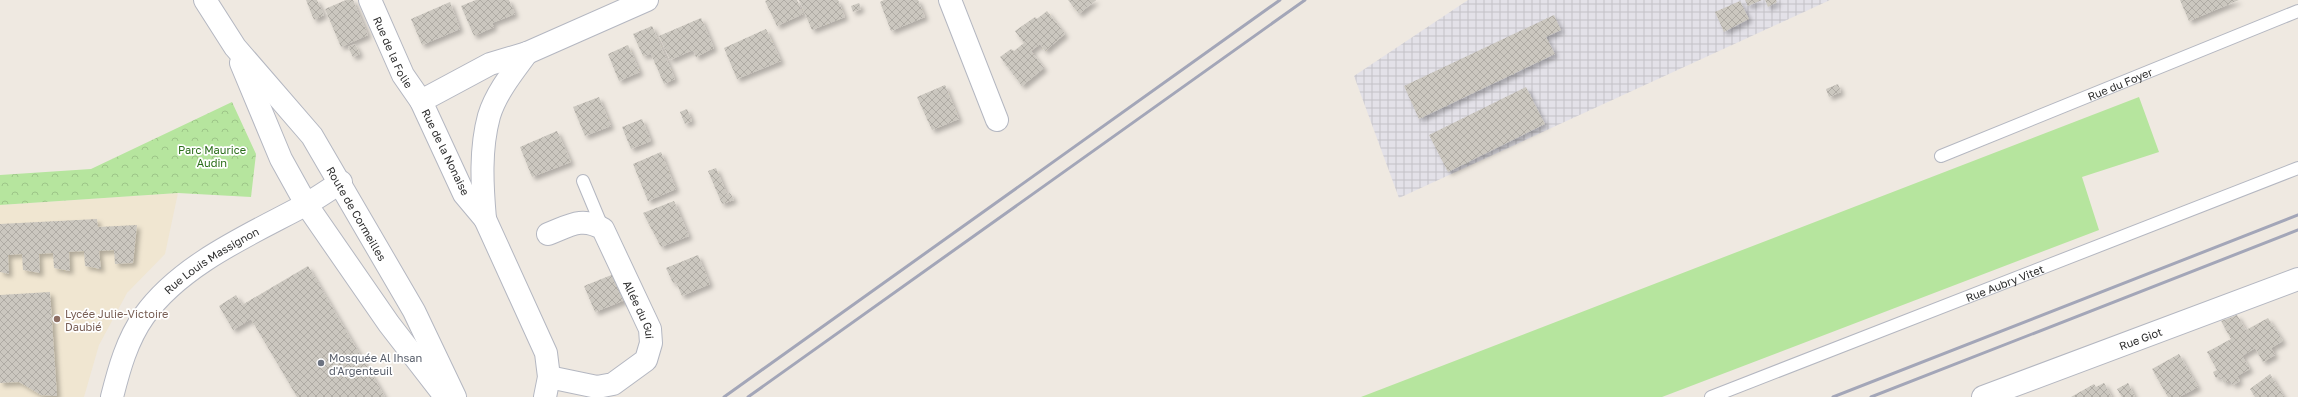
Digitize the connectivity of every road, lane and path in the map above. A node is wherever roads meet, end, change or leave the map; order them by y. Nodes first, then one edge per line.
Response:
1 (205, 0) edge
2 (370, 0) edge
3 (648, 0) edge
4 (950, 0) edge
5 (2298, 11) edge
6 (234, 47) junction
7 (526, 53) junction
8 (421, 101) junction
9 (997, 120) dead end
10 (1941, 156) dead end
11 (2298, 168) edge
12 (583, 181) dead end
13 (341, 182) junction
14 (306, 204) junction
15 (485, 219) junction
16 (603, 229) junction
17 (548, 234) dead end
18 (2298, 279) edge
19 (547, 387) edge
20 (2024, 390) edge
21 (112, 397) edge
22 (446, 397) edge
23 (455, 397) edge
24 (1711, 397) edge
25 (1983, 397) edge

1 - 6 main road, Route de Cormeilles
2 - 8 main road, Rue de la Folie
3 - 7 main road, Rue de la Nonaise
4 - 9 main road
5 - 10 lane, Rue du Foyer
6 - 13 main road, Route de Cormeilles
6 - 14 main road, Route de Cormeilles
7 - 8 main road, Rue de la Nonaise
7 - 15 main road, Rue de la Nonaise
8 - 15 main road, Rue de la Nonaise
11 - 24 lane, Rue Aubry Vitet
12 - 16 lane, Allée du Gui
13 - 14 main road, Rue Louis Massignon
13 - 23 main road, Route de Cormeilles
14 - 21 main road, Rue Louis Massignon
14 - 22 main road, Route de Cormeilles
15 - 19 main road, Rue de la Nonaise
16 - 17 main road
16 - 19 main road, Allée du Gui
18 - 20 main road, Rue Giot
20 - 25 main road, Rue Giot

